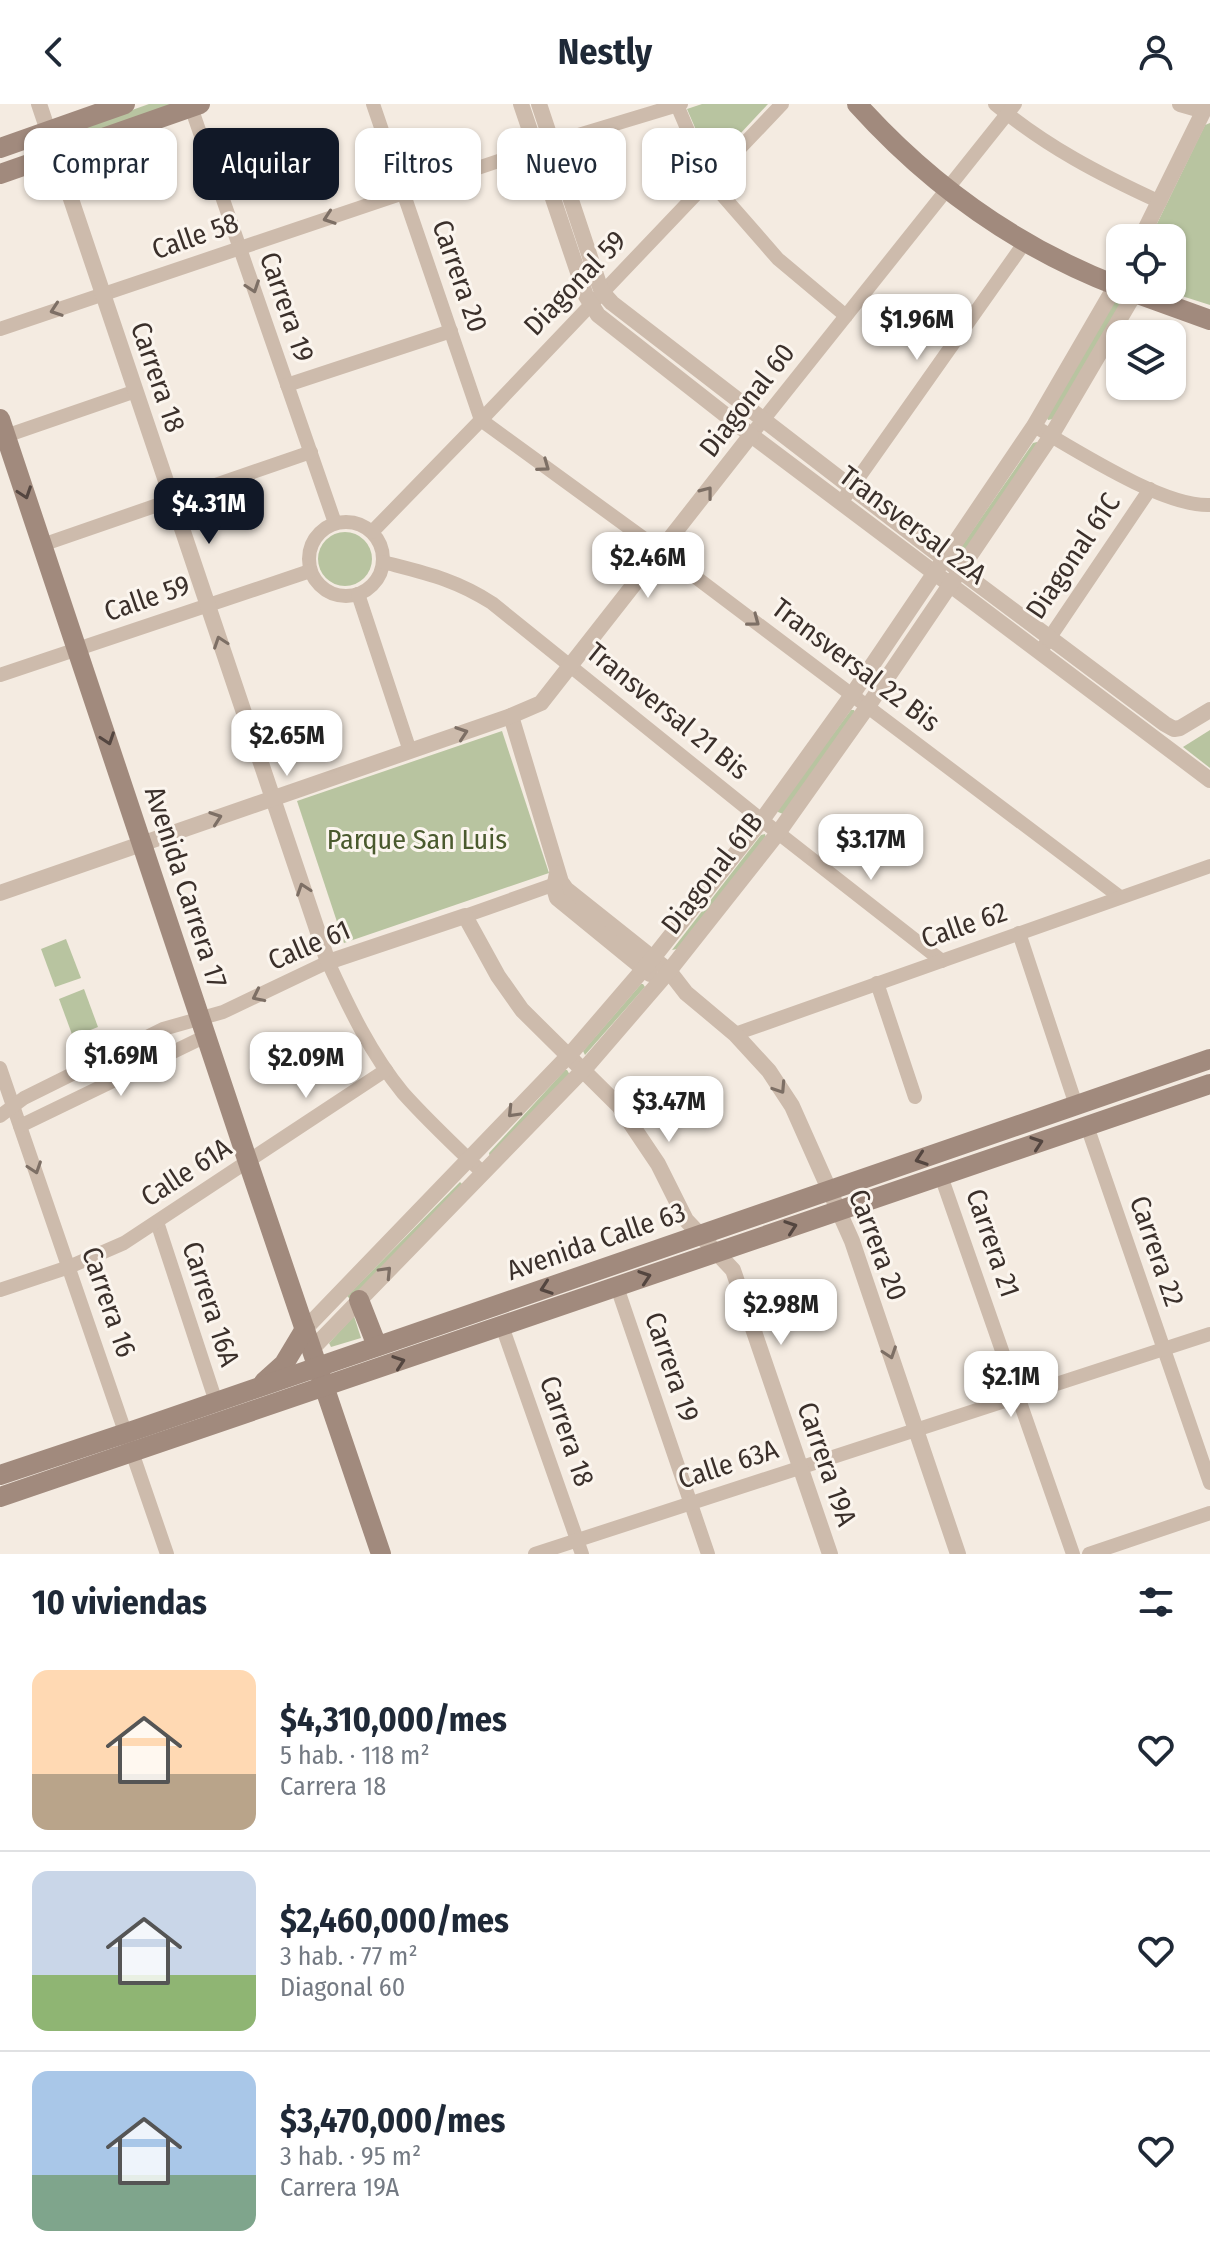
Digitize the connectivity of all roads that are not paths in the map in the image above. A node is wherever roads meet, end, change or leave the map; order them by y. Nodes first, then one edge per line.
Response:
1 (39, 104) edge
2 (125, 104) edge
3 (373, 104) edge
4 (521, 104) edge
5 (539, 104) edge
6 (782, 104) edge
7 (857, 104) edge
8 (995, 104) edge
9 (1180, 104) edge
10 (679, 105) edge
11 (195, 106) edge
12 (1206, 106) edge
13 (1011, 109) edge
14 (47, 128) edge
15 (57, 128) edge
16 (131, 128) edge
17 (381, 128) edge
18 (529, 128) edge
19 (547, 128) edge
20 (602, 128) edge
21 (688, 128) edge
22 (24, 140) edge
23 (746, 141) edge
24 (0, 148) edge
25 (24, 165) edge
26 (0, 174) edge
27 (947, 189) junction
28 (71, 200) edge
29 (383, 200) edge
30 (406, 200) edge
31 (554, 200) edge
32 (571, 200) edge
33 (690, 200) edge
34 (726, 200) edge
35 (1160, 202) junction
36 (1148, 224) edge
37 (1025, 242) junction
38 (240, 248) junction
39 (1106, 280) edge
40 (602, 292) junction
41 (103, 294) junction
42 (1113, 304) edge
43 (1116, 304) edge
44 (1168, 304) edge
45 (590, 305) junction
46 (846, 316) junction
47 (1210, 320) edge
48 (0, 329) edge
49 (451, 331) junction
50 (287, 385) junction
51 (136, 391) junction
52 (764, 419) junction
53 (481, 420) junction
54 (1034, 426) junction
55 (2, 431) edge
56 (751, 435) junction
57 (1051, 436) junction
58 (311, 452) junction
59 (851, 487) junction
60 (1150, 489) junction
61 (172, 500) junction
62 (841, 503) junction
63 (1210, 505) edge
64 (335, 523) junction
65 (372, 532) junction
66 (42, 545) junction
67 (661, 551) junction
68 (943, 558) junction
69 (383, 562) junction
70 (310, 571) junction
71 (961, 571) junction
72 (933, 573) junction
73 (950, 586) junction
74 (358, 594) junction
75 (208, 605) junction
76 (1050, 637) junction
77 (77, 649) junction
78 (1040, 652) junction
79 (571, 667) junction
80 (0, 675) edge
81 (852, 695) junction
82 (868, 706) junction
83 (1210, 710) edge
84 (511, 716) junction
85 (410, 751) junction
86 (1210, 780) edge
87 (273, 798) junction
88 (762, 820) junction
89 (778, 833) junction
90 (143, 844) junction
91 (1210, 866) edge
92 (558, 879) junction
93 (0, 893) edge
94 (1120, 897) junction
95 (465, 916) junction
96 (1019, 933) junction
97 (942, 961) junction
98 (328, 962) junction
99 (648, 964) junction
100 (664, 977) junction
101 (877, 983) junction
102 (203, 1027) junction
103 (741, 1032) junction
104 (567, 1056) junction
105 (1210, 1059) edge
106 (0, 1068) edge
107 (386, 1070) junction
108 (583, 1070) junction
109 (1210, 1084) edge
110 (915, 1097) dead end
111 (13, 1105) junction
112 (1076, 1105) junction
113 (0, 1116) edge
114 (20, 1126) junction
115 (1087, 1126) junction
116 (468, 1159) junction
117 (248, 1162) junction
118 (483, 1173) junction
119 (941, 1176) junction
120 (830, 1190) junction
121 (839, 1211) junction
122 (157, 1222) junction
123 (700, 1235) junction
124 (718, 1253) junction
125 (69, 1267) junction
126 (617, 1287) junction
127 (0, 1290) edge
128 (359, 1300) junction
129 (502, 1326) junction
130 (305, 1329) junction
131 (1210, 1334) edge
132 (377, 1346) junction
133 (1164, 1349) junction
134 (315, 1358) junction
135 (326, 1387) junction
136 (254, 1389) junction
137 (1019, 1396) junction
138 (216, 1402) junction
139 (916, 1430) junction
140 (130, 1443) junction
141 (801, 1467) junction
142 (0, 1475) edge
143 (1210, 1483) edge
144 (0, 1497) edge
145 (692, 1503) junction
146 (1210, 1513) edge
147 (580, 1547) edge
148 (167, 1554) edge
149 (381, 1554) edge
150 (535, 1554) edge
151 (708, 1554) edge
152 (830, 1554) edge
153 (958, 1554) edge
154 (1073, 1554) edge
155 (1089, 1554) edge

1 - 14 street, Carrera 18
2 - 15 main road
3 - 17 street, Carrera 20
4 - 18 street
5 - 19 street
6 - 23 street, Diagonal 59
7 - 27 main road
8 - 13 street
9 - 12 street
10 - 20 street, Calle 58
10 - 21 street
11 - 16 main road
11 - 38 street, Carrera 19
12 - 35 street
13 - 27 street, Diagonal 60
13 - 35 street
22 - 24 main road
25 - 26 main road
27 - 37 main road
27 - 46 street, Diagonal 60
28 - 41 street, Carrera 18
29 -> 38 street, Calle 58
30 - 49 street, Carrera 20
31 - 45 street
32 - 40 street
33 - 40 street, Diagonal 59
34 - 46 street
35 - 36 street
37 - 39 main road
37 - 59 street
38 - 41 street, Calle 58
38 -> 50 street, Carrera 19
40 - 45 street, Diagonal 59
40 - 52 street, Transversal 22A
41 -> 48 street, Calle 58
41 - 51 street, Carrera 18
42 - 54 street, Diagonal 61B
43 - 57 street, Diagonal 61B
44 - 47 main road
45 - 53 street, Diagonal 59
45 - 56 street, Transversal 22A
46 - 52 street, Diagonal 60
49 - 50 street
49 - 53 street, Carrera 20
50 - 58 street, Carrera 19
51 - 55 street
51 - 61 street, Carrera 18
52 - 56 street, Diagonal 60
52 - 59 street, Transversal 22A
53 - 65 street, Diagonal 59
53 -> 67 street, Transversal 22 Bis
54 - 57 street
54 - 68 street, Diagonal 61B
55 -> 66 main road, Avenida Carrera 17
56 - 62 street, Transversal 22A
67 -> 56 street, Diagonal 60
57 - 60 street
57 - 71 street, Diagonal 61B
58 - 61 street
58 - 64 street, Carrera 19
59 - 62 street
59 - 68 street, Transversal 22A
60 - 63 street
60 - 76 street, Diagonal 61C
61 - 66 street
61 - 75 street, Carrera 18
62 - 72 street, Transversal 22A
64 - 65 street
64 - 70 street
65 - 69 street
66 - 77 main road, Avenida Carrera 17
67 - 79 street, Diagonal 60
67 -> 81 street, Transversal 22 Bis
68 - 71 street, Transversal 22A
68 - 72 street, Diagonal 61B
69 - 74 street
69 - 79 street, Transversal 21 Bis
70 - 74 street
70 - 75 street, Calle 59
71 - 73 street, Diagonal 61B
71 - 76 street, Transversal 22A
72 - 73 street, Transversal 22A
72 - 81 street, Diagonal 61B
73 - 78 street, Transversal 22A
73 - 82 street, Diagonal 61B
74 - 85 street
75 - 77 street, Calle 59
87 -> 75 street, Carrera 18
76 - 78 street, Diagonal 61C
76 - 83 street, Transversal 22A
77 - 80 street, Calle 59
77 -> 90 main road, Avenida Carrera 17
78 - 86 street, Transversal 22A
79 - 84 street, Diagonal 60
79 - 88 street, Transversal 21 Bis
81 - 82 street, Transversal 22 Bis
81 - 88 street, Diagonal 61B
82 - 89 street, Diagonal 61B
82 - 94 street, Transversal 22 Bis
85 -> 84 street, Diagonal 60
84 - 92 street
85 - 87 street, Diagonal 60
90 -> 87 street, Diagonal 60
98 -> 87 street, Carrera 18
88 - 89 street, Transversal 21 Bis
88 - 99 street, Diagonal 61B
89 - 97 street, Transversal 21 Bis
89 - 100 street, Diagonal 61B
90 - 93 street, Diagonal 60
90 - 102 main road, Avenida Carrera 17
91 - 94 street, Calle 62
92 - 95 street, Calle 61
92 - 99 street, Carrera 20
94 - 96 street, Calle 62
95 - 98 street, Calle 61
95 - 104 street, Carrera 19A
96 - 97 street, Calle 62
96 - 112 street
97 - 101 street, Calle 62
98 -> 102 street, Calle 61
98 - 107 street, Carrera 18
99 - 100 street, Carrera 20
99 - 104 street, Diagonal 61B
100 - 103 street, Carrera 20
100 - 108 street, Diagonal 61B
101 - 103 street, Calle 62
101 - 110 street
102 - 111 street, Calle 61
102 - 114 street, Calle 61
102 - 117 main road, Avenida Carrera 17
103 -> 120 street, Carrera 20
104 - 108 street, Carrera 19A
104 -> 116 street, Diagonal 61B
105 - 112 main road, Avenida Calle 63
106 - 111 street, Carrera 16
107 - 116 street, Carrera 18
107 - 117 street, Calle 61A
108 - 118 street, Diagonal 61B
108 - 123 street, Carrera 19A
109 - 115 main road, Avenida Calle 63
111 - 113 street, Calle 61
111 - 114 street, Carrera 16
112 -> 120 main road, Avenida Calle 63
114 -> 125 street, Carrera 16
119 -> 115 main road, Avenida Calle 63
115 - 133 street, Carrera 22
116 - 118 street, Carrera 18
116 - 130 street, Diagonal 61B
117 - 122 street, Calle 61A
117 - 130 main road, Avenida Carrera 17
128 -> 118 street, Diagonal 61B
119 - 121 main road, Avenida Calle 63
119 - 137 street, Carrera 21
120 - 121 street, Carrera 20
120 - 123 main road, Avenida Calle 63
124 -> 121 main road, Avenida Calle 63
121 -> 139 street, Carrera 20
122 - 125 street, Calle 61A
122 - 138 street, Carrera 16A
123 - 124 street, Carrera 19A
123 -> 132 main road, Avenida Calle 63
126 -> 124 main road, Avenida Calle 63
124 - 141 street, Carrera 19A
125 - 127 street, Calle 61A
125 - 140 street, Carrera 16
126 - 129 main road, Avenida Calle 63
126 - 145 street, Carrera 19
128 - 132 main road
128 - 134 street, Diagonal 61B
135 -> 129 main road, Avenida Calle 63
129 - 147 street, Carrera 18
130 - 134 main road, Avenida Carrera 17
130 - 136 main road
131 - 133 street, Calle 63A
132 - 134 main road, Avenida Calle 63
133 - 137 street, Calle 63A
133 - 143 street, Carrera 22
134 - 135 main road, Avenida Carrera 17
134 - 136 main road, Avenida Calle 63
135 - 140 main road, Avenida Calle 63
135 - 149 main road, Avenida Carrera 17
136 - 138 main road, Avenida Calle 63
137 - 139 street, Calle 63A
137 - 154 street, Carrera 21
138 - 140 main road, Avenida Calle 63
139 - 141 street, Calle 63A
139 - 153 street, Carrera 20
140 - 142 main road, Avenida Calle 63
140 - 144 main road, Avenida Calle 63
140 - 148 street, Carrera 16
141 - 145 street, Calle 63A
141 - 152 street, Carrera 19A
145 - 147 street, Calle 63A
145 - 151 street, Carrera 19
146 - 155 street
147 - 150 street, Calle 63A

